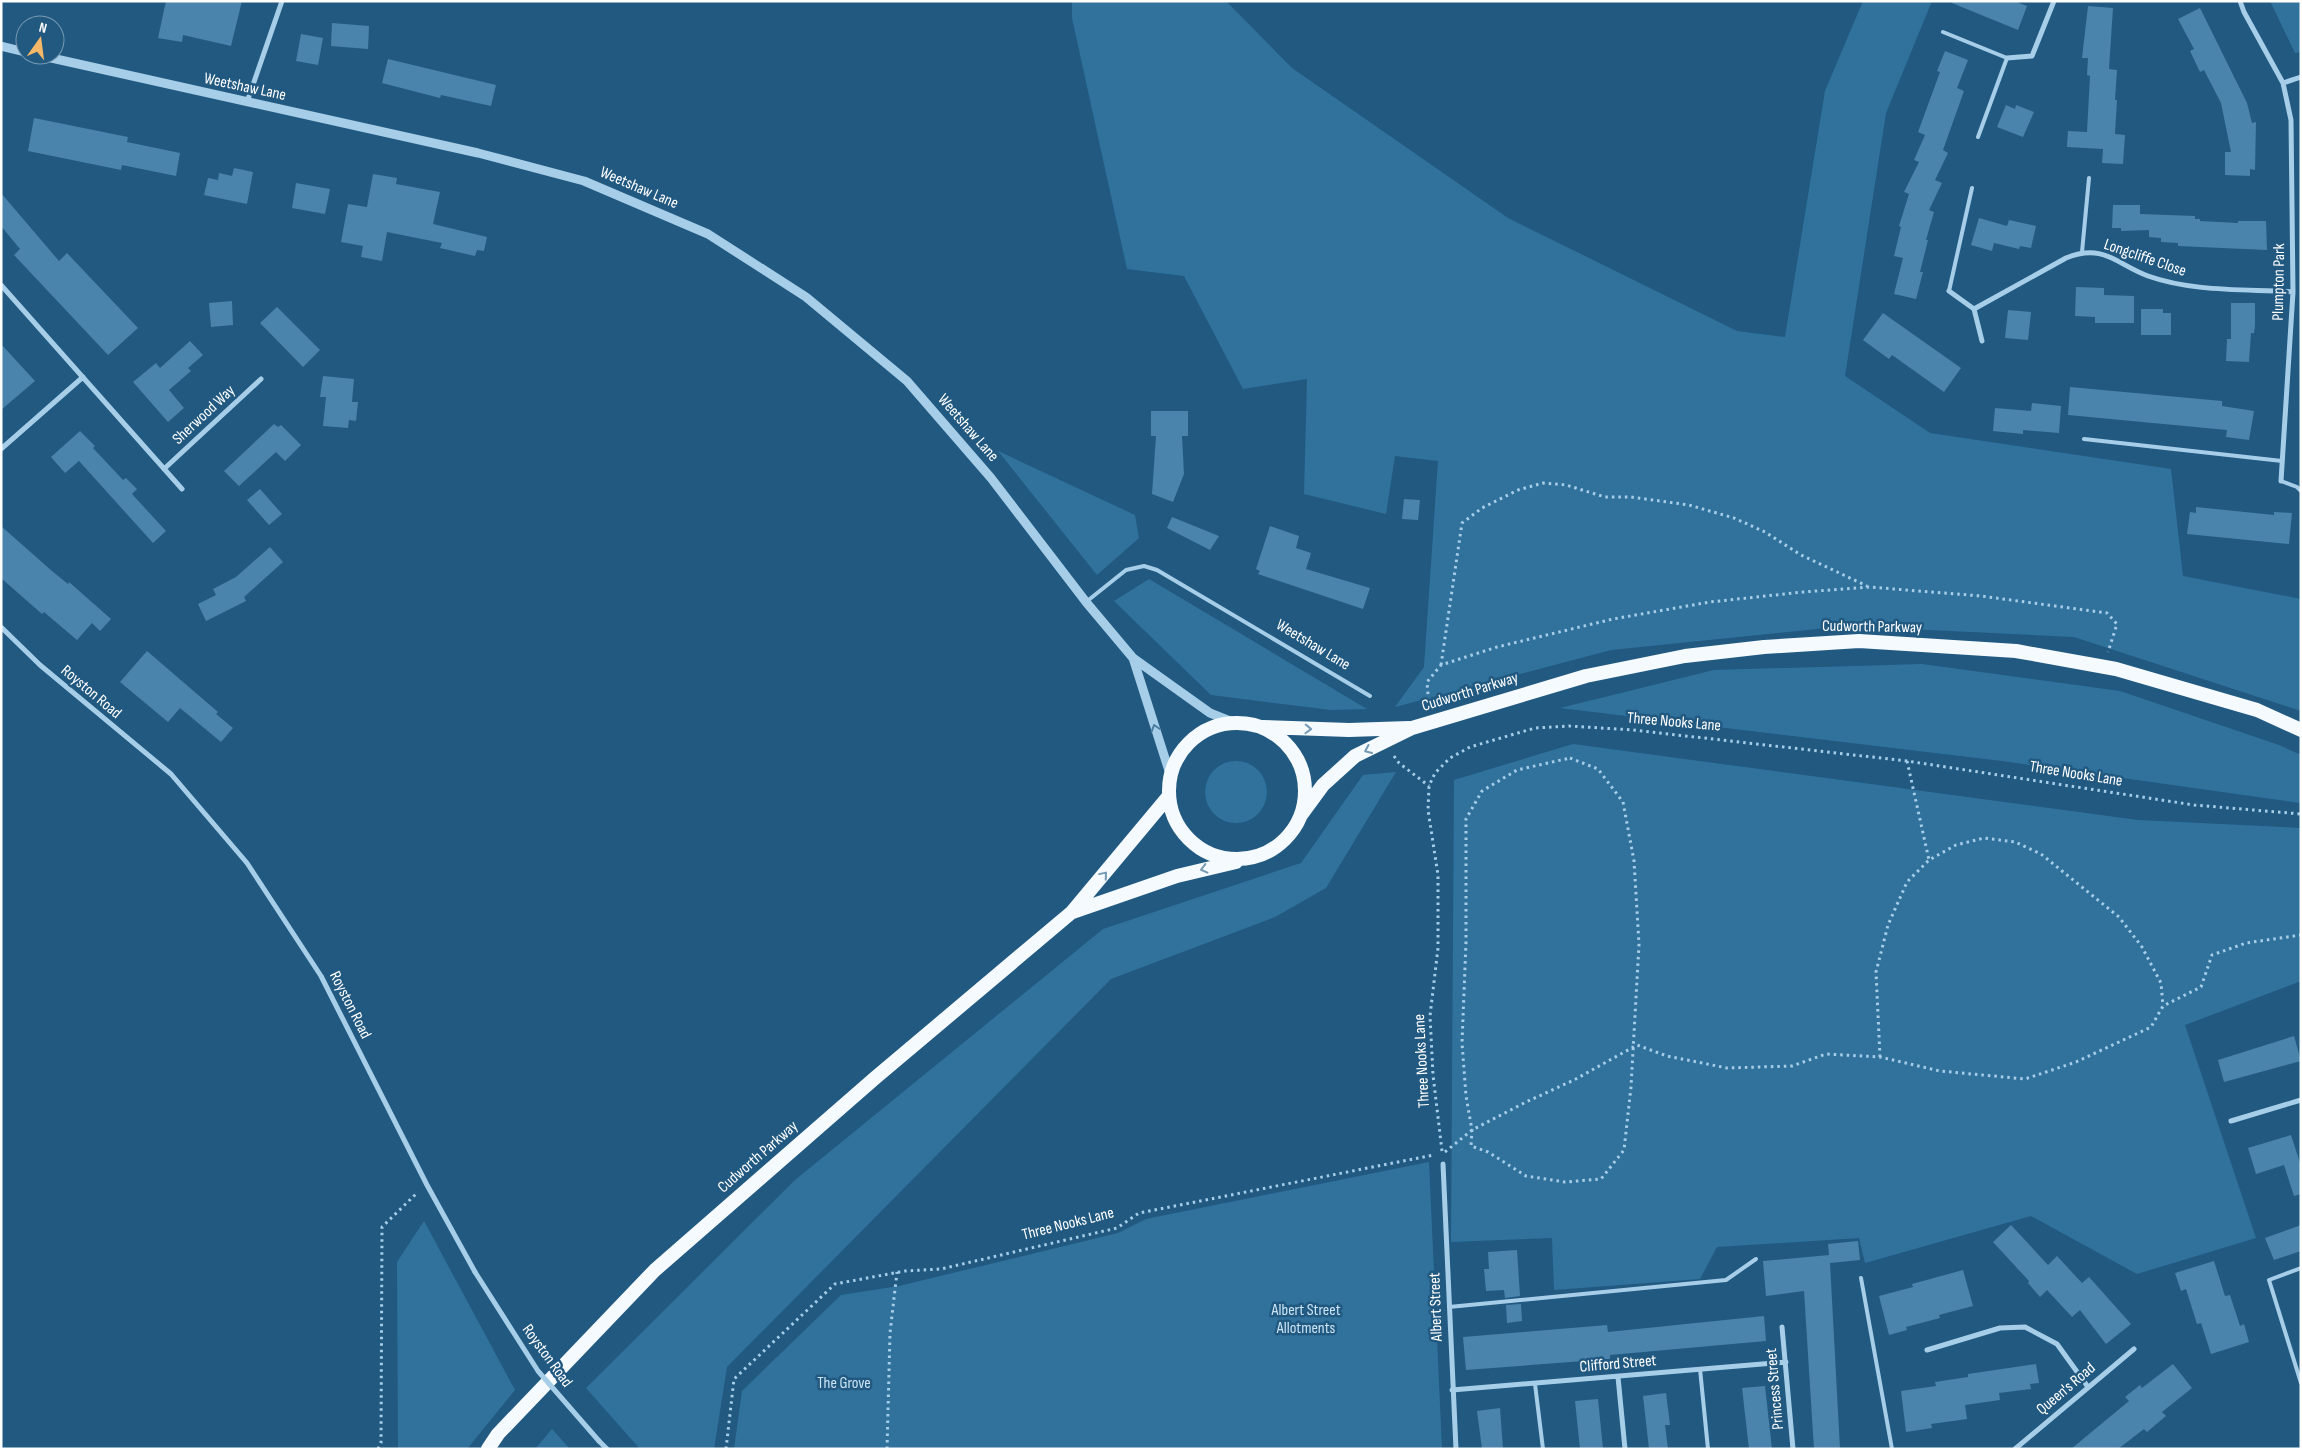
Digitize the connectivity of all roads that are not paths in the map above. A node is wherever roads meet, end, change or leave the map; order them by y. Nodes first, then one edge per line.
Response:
1 (282, 1) edge
2 (2054, 1) edge
3 (2240, 1) edge
4 (1943, 32) dead end
5 (1, 46) edge
6 (15, 50) edge
7 (2007, 58) junction
8 (65, 61) edge
9 (2301, 77) edge
10 (2283, 83) junction
11 (247, 103) junction
12 (1978, 137) dead end
13 (2090, 178) dead end
14 (1972, 188) dead end
15 (2082, 252) junction
16 (1, 285) edge
17 (1949, 291) joint
18 (2293, 292) junction
19 (1974, 309) junction
20 (1982, 341) dead end
21 (82, 377) junction
22 (260, 379) dead end
23 (2084, 439) dead end
24 (1, 450) edge
25 (2282, 460) junction
26 (164, 469) junction
27 (2281, 481) joint
28 (182, 489) dead end
29 (2301, 491) edge
30 (1086, 602) junction
31 (1, 627) edge
32 (1133, 658) junction
33 (1370, 696) dead end
34 (1235, 723) junction
35 (1259, 727) junction
36 (1412, 728) junction
37 (2301, 730) edge
38 (1170, 774) junction
39 (1168, 797) junction
40 (1301, 815) junction
41 (1251, 858) junction
42 (1072, 912) junction
43 (2301, 1100) edge
44 (2231, 1121) dead end
45 (1443, 1164) road end
46 (1756, 1259) dead end
47 (2301, 1268) edge
48 (1861, 1278) dead end
49 (1448, 1307) junction
50 (1782, 1326) dead end
51 (2134, 1349) dead end
52 (1927, 1350) dead end
53 (1786, 1362) junction
54 (1700, 1369) junction
55 (1618, 1377) junction
56 (1535, 1384) junction
57 (2301, 1384) edge
58 (2088, 1387) junction
59 (1452, 1390) junction
60 (488, 1449) edge
61 (606, 1449) edge
62 (1456, 1449) edge
63 (1543, 1449) edge
64 (1625, 1449) edge
65 (1708, 1449) edge
66 (1793, 1449) edge
67 (1892, 1449) edge
68 (2015, 1449) edge

1 - 11 street
2 - 7 street
3 - 10 street, Plumpton Park
4 - 7 lane
5 - 6 street
7 - 12 lane
8 - 11 street, Weetshaw Lane
9 - 10 street
10 - 18 street, Plumpton Park
11 - 30 street, Weetshaw Lane
13 - 15 lane
14 - 17 lane
15 - 18 street, Longcliffe Close
15 - 19 street, Longcliffe Close
16 - 21 street
17 - 19 street
18 - 25 street, Plumpton Park
19 - 20 street
21 - 24 street
21 - 26 street
22 - 26 street, Sherwood Way
23 - 25 lane
25 - 27 street, Plumpton Park
26 - 28 street
27 - 29 lane
30 - 32 street, Weetshaw Lane
30 - 33 lane, Weetshaw Lane
31 - 61 street, Royston Road, bridge
32 - 34 street, Weetshaw Lane
38 -> 32 street, Weetshaw Lane
34 - 35 highway, Cudworth Parkway
34 - 38 highway, Cudworth Parkway
35 -> 36 highway, Cudworth Parkway
35 - 40 highway, Cudworth Parkway
36 - 37 highway, Cudworth Parkway
36 -> 40 highway, Cudworth Parkway
38 - 39 highway, Cudworth Parkway
39 - 41 highway, Cudworth Parkway
42 -> 39 highway, Cudworth Parkway
40 - 41 highway, Cudworth Parkway
41 -> 42 highway, Cudworth Parkway
42 - 60 highway, Cudworth Parkway
43 - 44 street
45 - 49 street, Albert Street
46 - 49 lane
47 - 57 lane
48 - 67 lane
49 - 59 street, Albert Street
50 - 53 street, Princess Street
51 - 58 street, Queen's Road
52 - 58 street
53 - 54 street, Clifford Street
53 - 66 street, Princess Street
54 - 55 street, Clifford Street
54 - 65 lane
55 - 56 street, Clifford Street
55 - 64 street
56 - 59 street, Clifford Street
56 - 63 lane
58 - 68 street, Queen's Road
59 - 62 street, Albert Street

